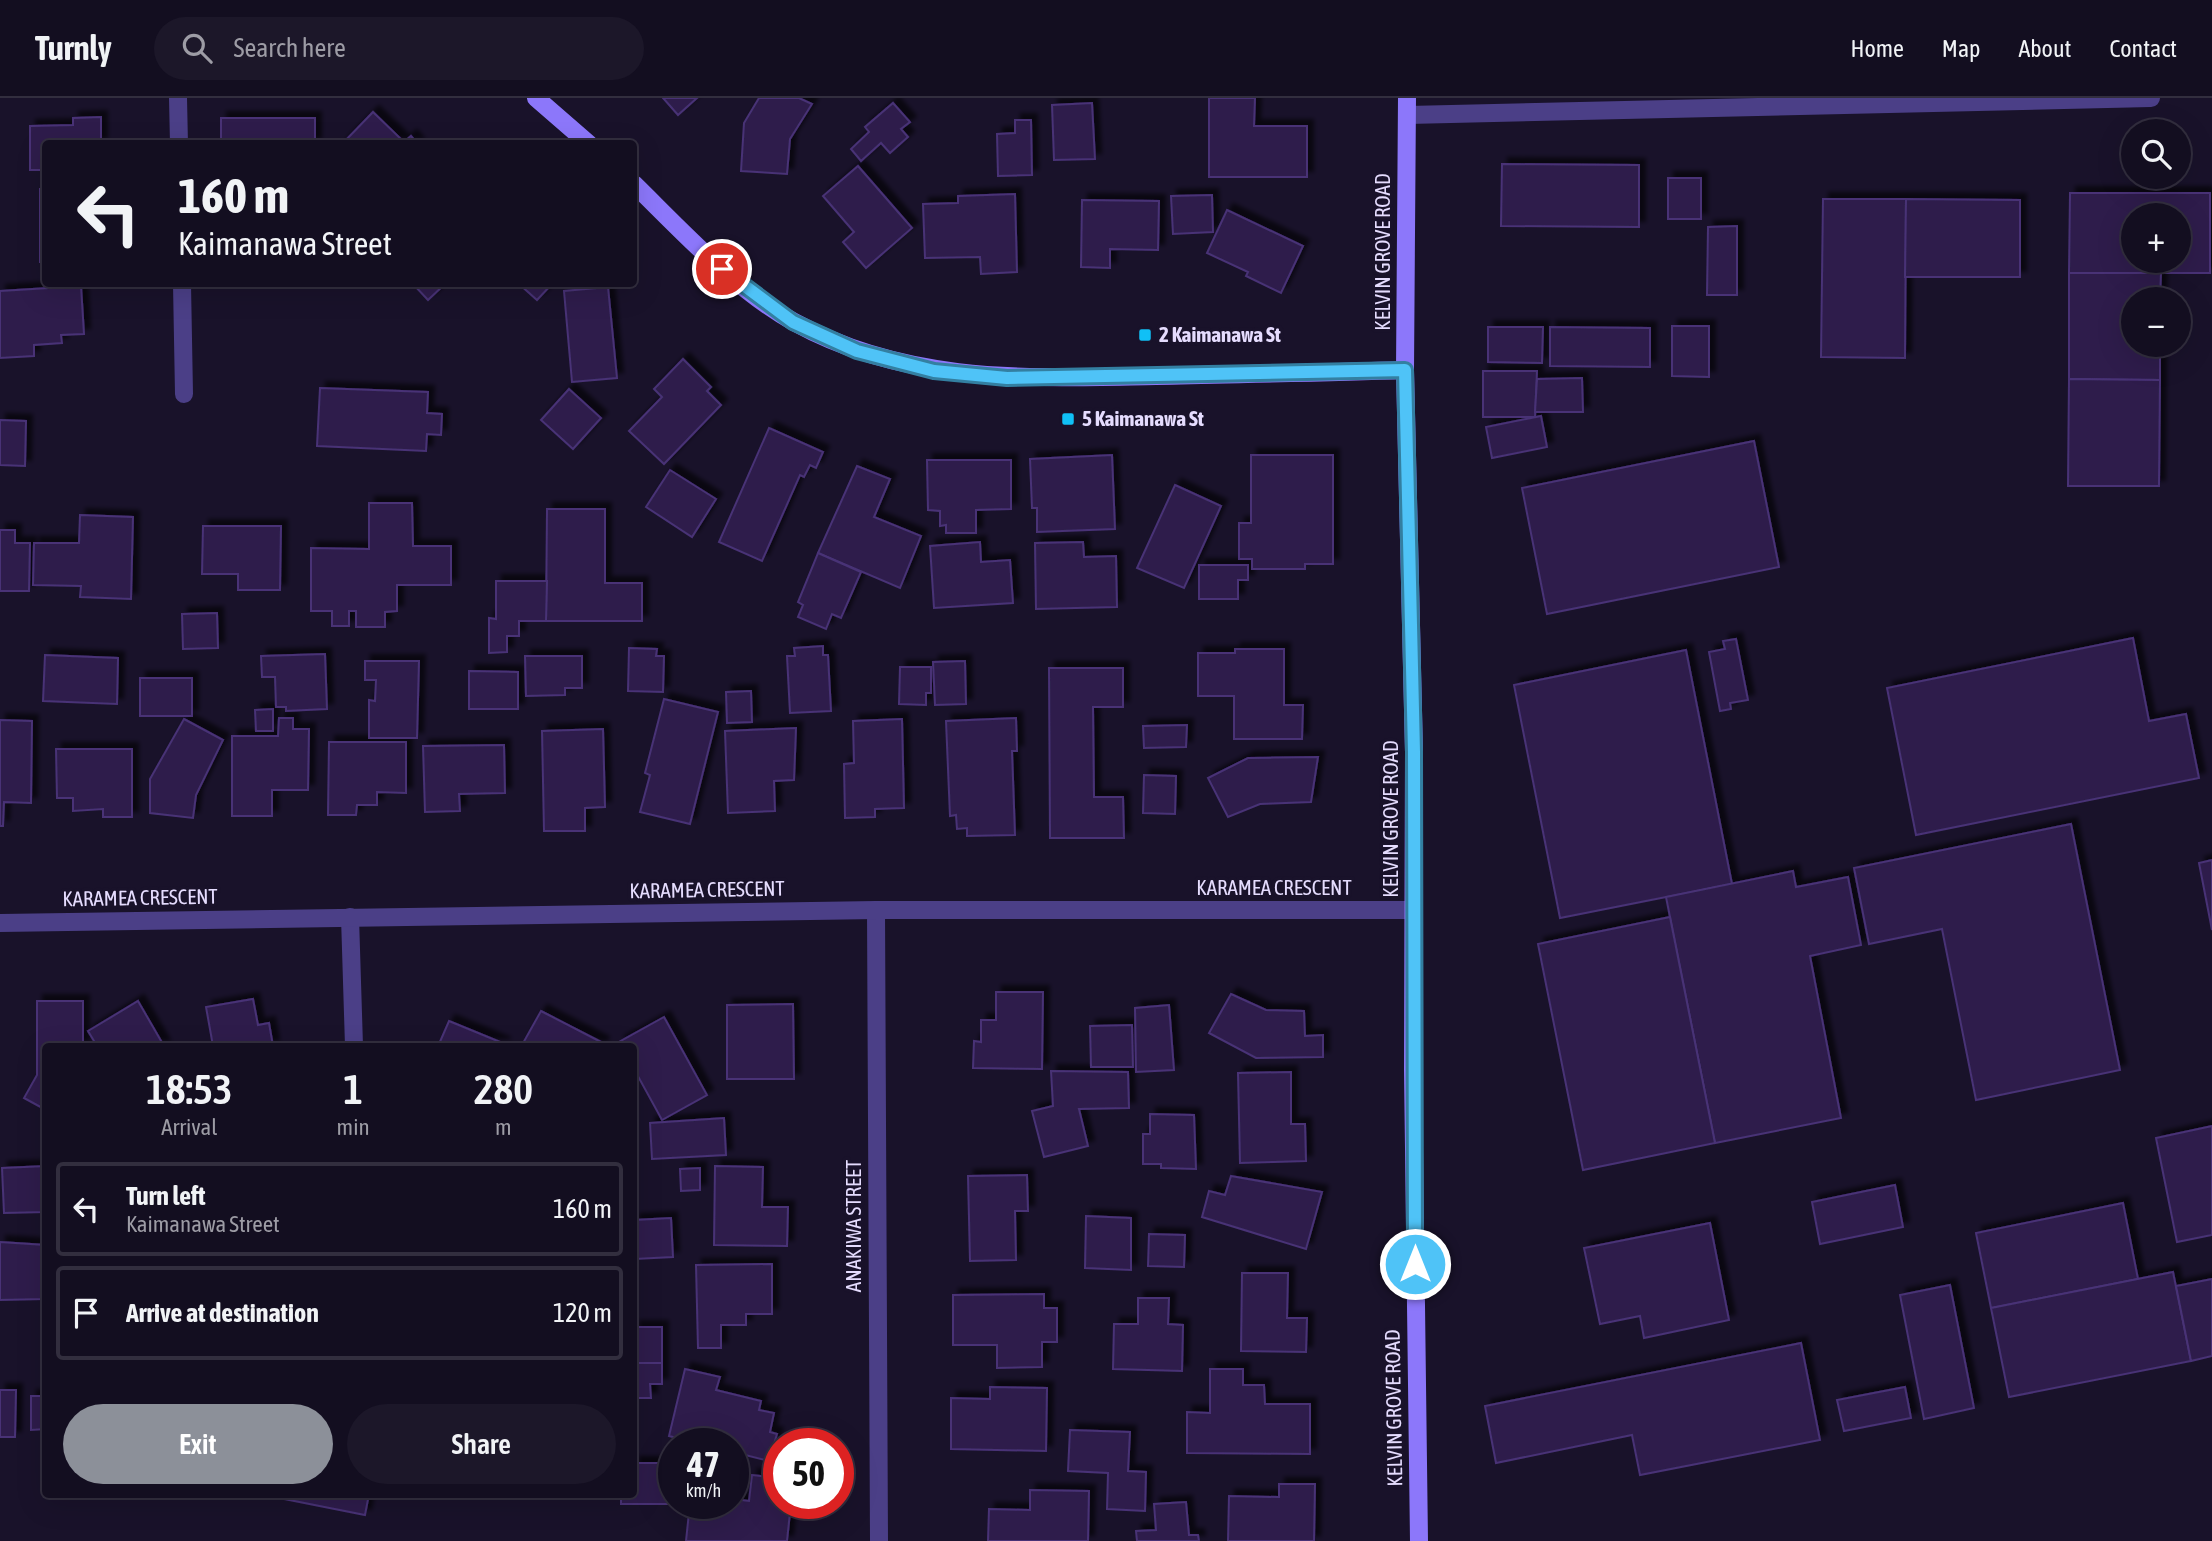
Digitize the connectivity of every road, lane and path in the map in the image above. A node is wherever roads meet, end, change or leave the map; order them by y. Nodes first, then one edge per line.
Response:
1 (178, 98) edge
2 (536, 98) edge
3 (2151, 98) edge
4 (1407, 106) edge
5 (179, 140) edge
6 (584, 140) edge
7 (637, 187) edge
8 (182, 287) edge
9 (1405, 370) junction
10 (184, 394) dead end
11 (876, 910) junction
12 (1414, 910) junction
13 (350, 917) junction
14 (0, 923) edge
15 (354, 1043) edge
16 (879, 1541) edge
17 (1419, 1541) edge

1 - 5 street
2 - 6 main road
3 - 4 street
4 - 9 main road, KELVIN GROVE ROAD
7 - 9 main road
8 - 10 street
9 - 12 main road, KELVIN GROVE ROAD
11 - 12 street, KARAMEA CRESCENT
11 - 13 street, KARAMEA CRESCENT
11 - 16 street, ANAKIWA STREET
12 - 17 main road, KELVIN GROVE ROAD
13 - 14 street, KARAMEA CRESCENT
13 - 15 street

